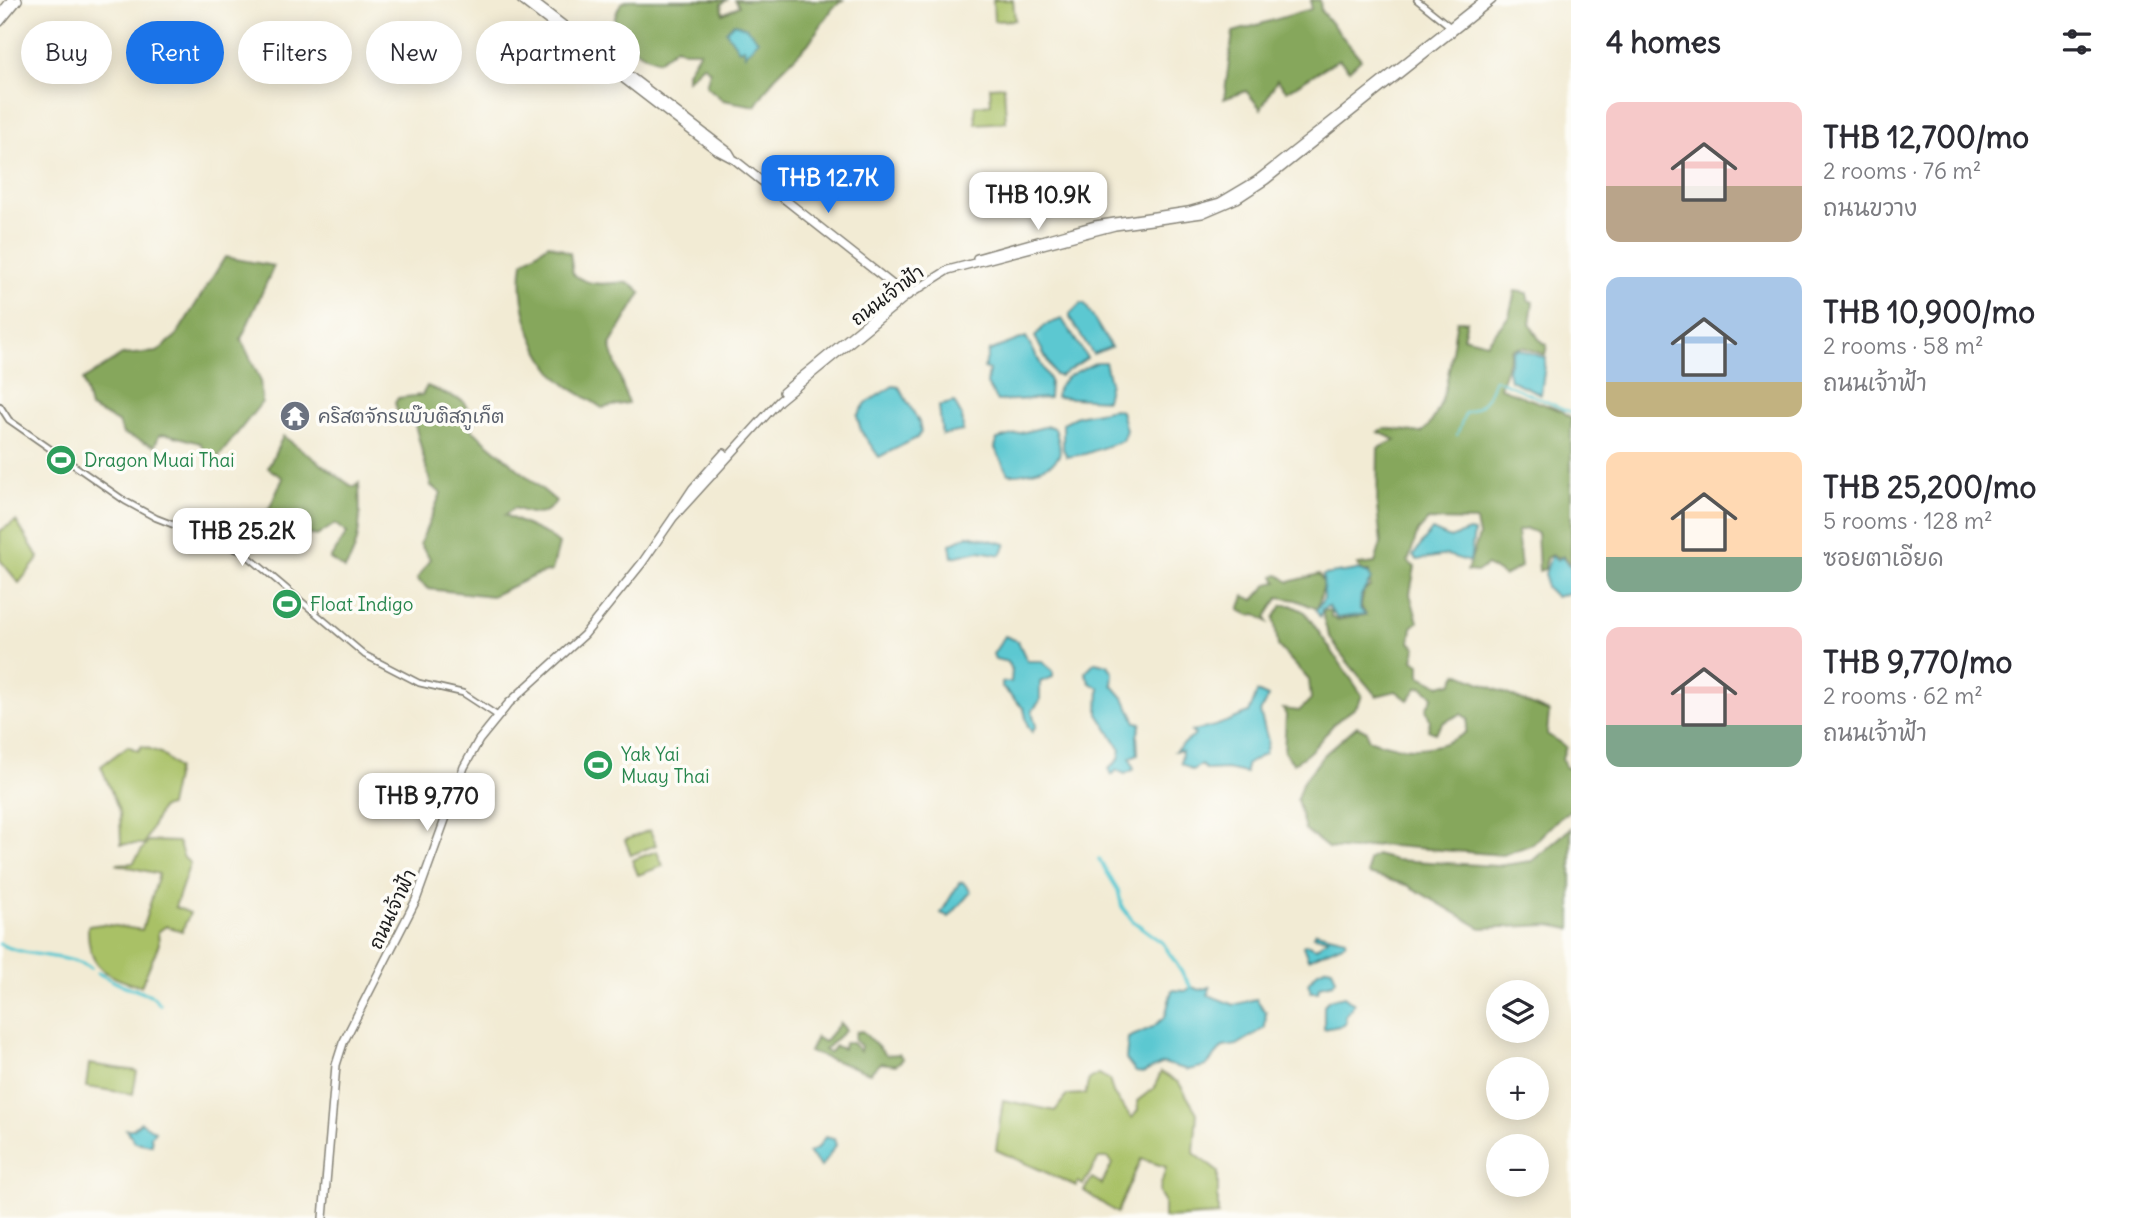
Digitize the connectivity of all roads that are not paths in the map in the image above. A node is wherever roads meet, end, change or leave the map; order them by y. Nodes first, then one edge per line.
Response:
1 (11, 0) edge
2 (18, 0) edge
3 (521, 0) edge
4 (531, 0) edge
5 (1417, 0) edge
6 (1484, 0) edge
7 (1492, 0) edge
8 (0, 14) edge
9 (550, 21) edge
10 (557, 21) edge
11 (0, 22) edge
12 (1453, 29) junction
13 (636, 84) edge
14 (905, 294) junction
15 (0, 406) edge
16 (498, 716) junction
17 (323, 1218) edge

1 - 8 main road
2 - 11 main road
3 - 9 main road
4 - 10 main road
5 - 12 street
6 - 12 main road, ถนนเจ้าฟ้า
7 - 12 main road, ถนนเจ้าฟ้า
12 - 14 main road, ถนนเจ้าฟ้า
13 - 14 main road
14 - 16 main road, ถนนเจ้าฟ้า
15 - 16 street
16 - 17 main road, ถนนเจ้าฟ้า

